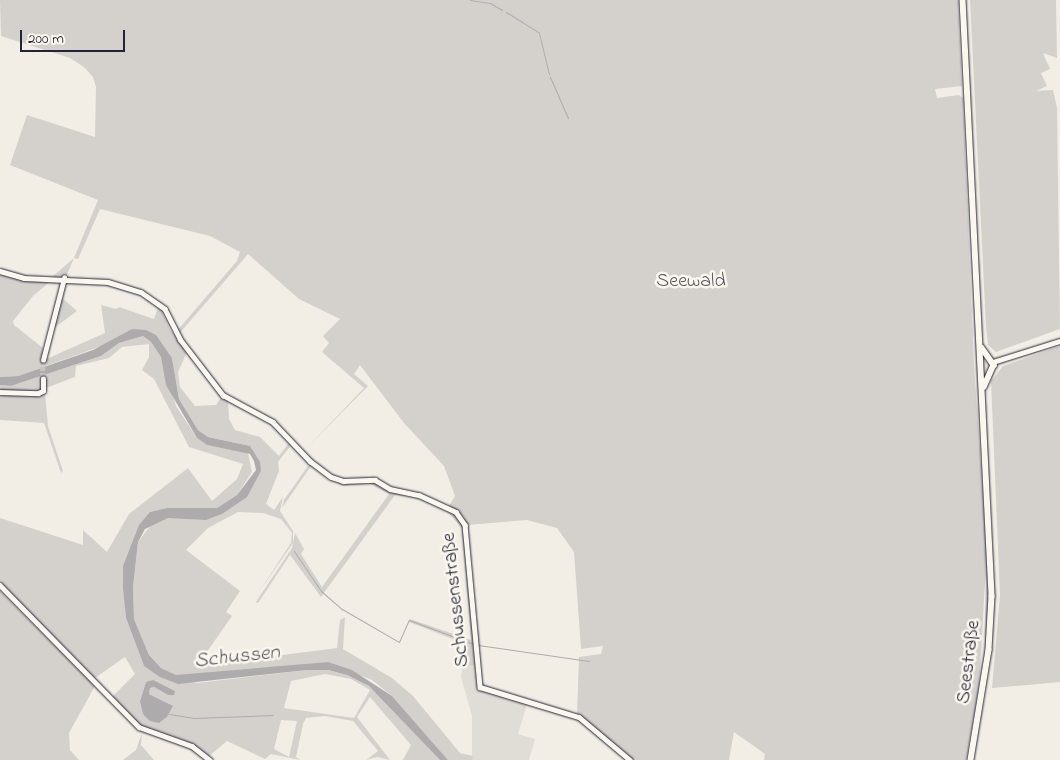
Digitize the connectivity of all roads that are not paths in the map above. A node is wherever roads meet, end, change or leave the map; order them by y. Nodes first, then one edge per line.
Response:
1 (963, 0) edge
2 (0, 271) edge
3 (64, 278) junction
4 (1060, 341) edge
5 (43, 360) tunnel mouth
6 (989, 364) junction
7 (982, 372) junction
8 (44, 379) tunnel mouth
9 (984, 389) junction
10 (0, 392) edge
11 (0, 584) edge
12 (210, 760) edge
13 (630, 760) edge
14 (971, 760) edge

1 - 6 main road
2 - 3 street
3 - 5 street
3 - 13 street, Schussenstraße
4 - 6 street
6 - 7 main road
6 - 7 main road, Seestraße
6 - 9 main road
7 - 9 main road, Seestraße
8 - 10 street
9 - 14 main road, Seestraße
11 - 12 street

